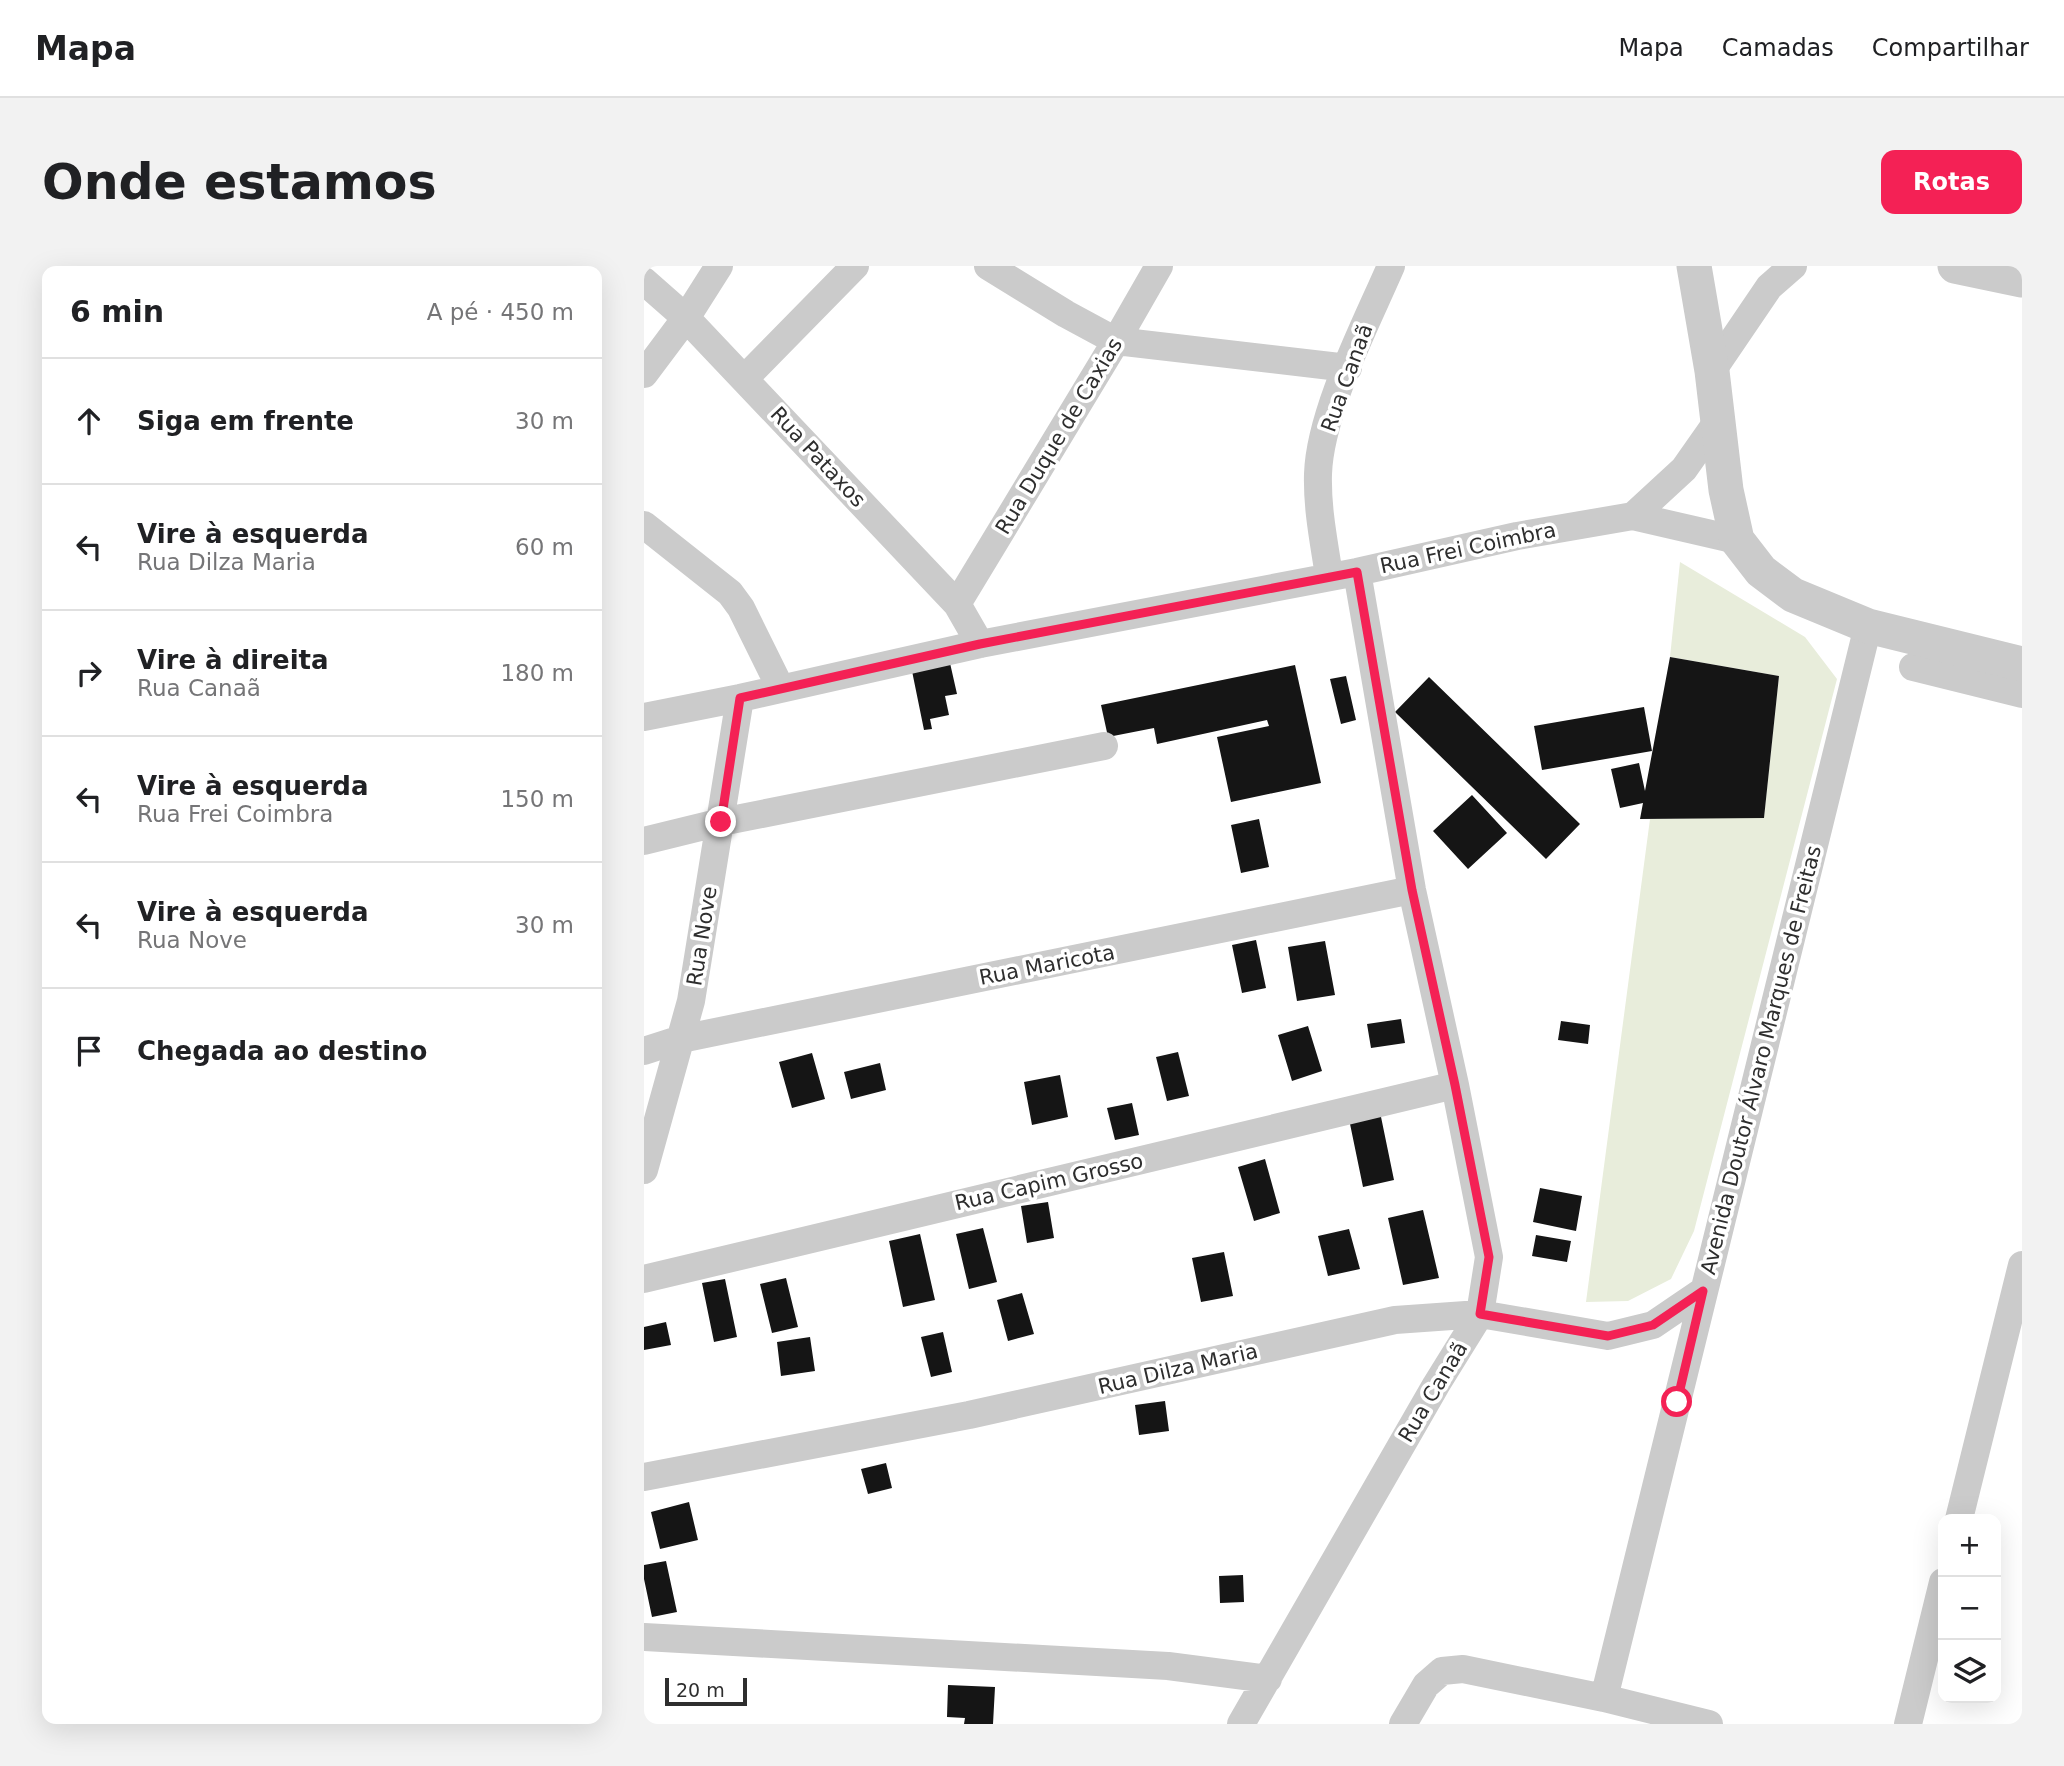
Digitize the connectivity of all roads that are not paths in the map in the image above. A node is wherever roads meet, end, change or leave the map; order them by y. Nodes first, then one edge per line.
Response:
1 (719, 266) edge
2 (855, 266) edge
3 (988, 266) edge
4 (1159, 266) edge
5 (1391, 266) edge
6 (1694, 266) edge
7 (1793, 266) edge
8 (1955, 266) edge
9 (2022, 280) edge
10 (644, 281) edge
11 (686, 318) junction
12 (1116, 341) junction
13 (1348, 368) junction
14 (1712, 371) junction
15 (644, 374) edge
16 (744, 379) junction
17 (1717, 422) junction
18 (1633, 516) junction
19 (644, 525) edge
20 (1737, 540) junction
21 (1357, 572) junction
22 (1329, 576) junction
23 (957, 604) junction
24 (1868, 626) junction
25 (980, 644) junction
26 (2022, 664) edge
27 (1913, 667) dead end
28 (780, 687) junction
29 (2022, 694) edge
30 (740, 698) junction
31 (644, 717) edge
32 (1104, 746) dead end
33 (721, 822) junction
34 (644, 841) edge
35 (1412, 890) junction
36 (681, 1039) junction
37 (644, 1051) edge
38 (1455, 1085) junction
39 (644, 1170) edge
40 (2022, 1265) edge
41 (644, 1279) edge
42 (1703, 1291) junction
43 (1480, 1314) junction
44 (644, 1477) edge
45 (1960, 1514) edge
46 (1938, 1602) edge
47 (644, 1637) edge
48 (1268, 1679) junction
49 (1604, 1698) junction
50 (1241, 1724) edge
51 (1404, 1724) edge
52 (1709, 1724) edge
53 (1908, 1724) edge

1 - 11 street
2 - 16 street
3 - 12 street
4 - 12 street, Rua Duque de Caxias
5 - 13 street, Rua Canaã
6 - 14 street
7 - 14 street
8 - 9 street
10 - 11 street, Rua Pataxos
11 - 15 street
11 - 16 street, Rua Pataxos
12 - 13 street
12 - 23 street, Rua Duque de Caxias
13 - 22 street, Rua Canaã
14 - 17 street
16 - 23 street, Rua Pataxos
17 - 18 street
17 - 20 street
18 - 20 street, Rua Frei Coimbra
18 - 21 street, Rua Frei Coimbra
19 - 28 street
20 - 24 street
21 - 22 street, Rua Frei Coimbra
21 - 35 street, Rua Canaã
22 - 25 street, Rua Frei Coimbra
23 - 25 street, Rua Pataxos
24 - 26 street
24 - 42 street, Avenida Doutor Álvaro Marques de Freitas
25 - 28 street, Rua Frei Coimbra
27 - 29 street
28 - 30 street, Rua Frei Coimbra
30 - 31 street, Rua Frei Coimbra
30 - 33 street, Rua Nove
32 - 33 street
33 - 34 street
33 - 36 street, Rua Nove
35 - 36 street, Rua Maricota
35 - 38 street, Rua Canaã
36 - 37 street, Rua Maricota
36 - 39 street, Rua Nove
38 - 41 street, Rua Capim Grosso
38 - 43 street, Rua Canaã
40 - 45 street
42 - 43 street, Rua Dilza Maria
42 - 49 street, Avenida Doutor Álvaro Marques de Freitas
43 - 44 street, Rua Dilza Maria
43 - 48 street, Rua Canaã
46 - 53 street
47 - 48 street
48 - 50 street, Rua Canaã
49 - 51 street
49 - 52 street

